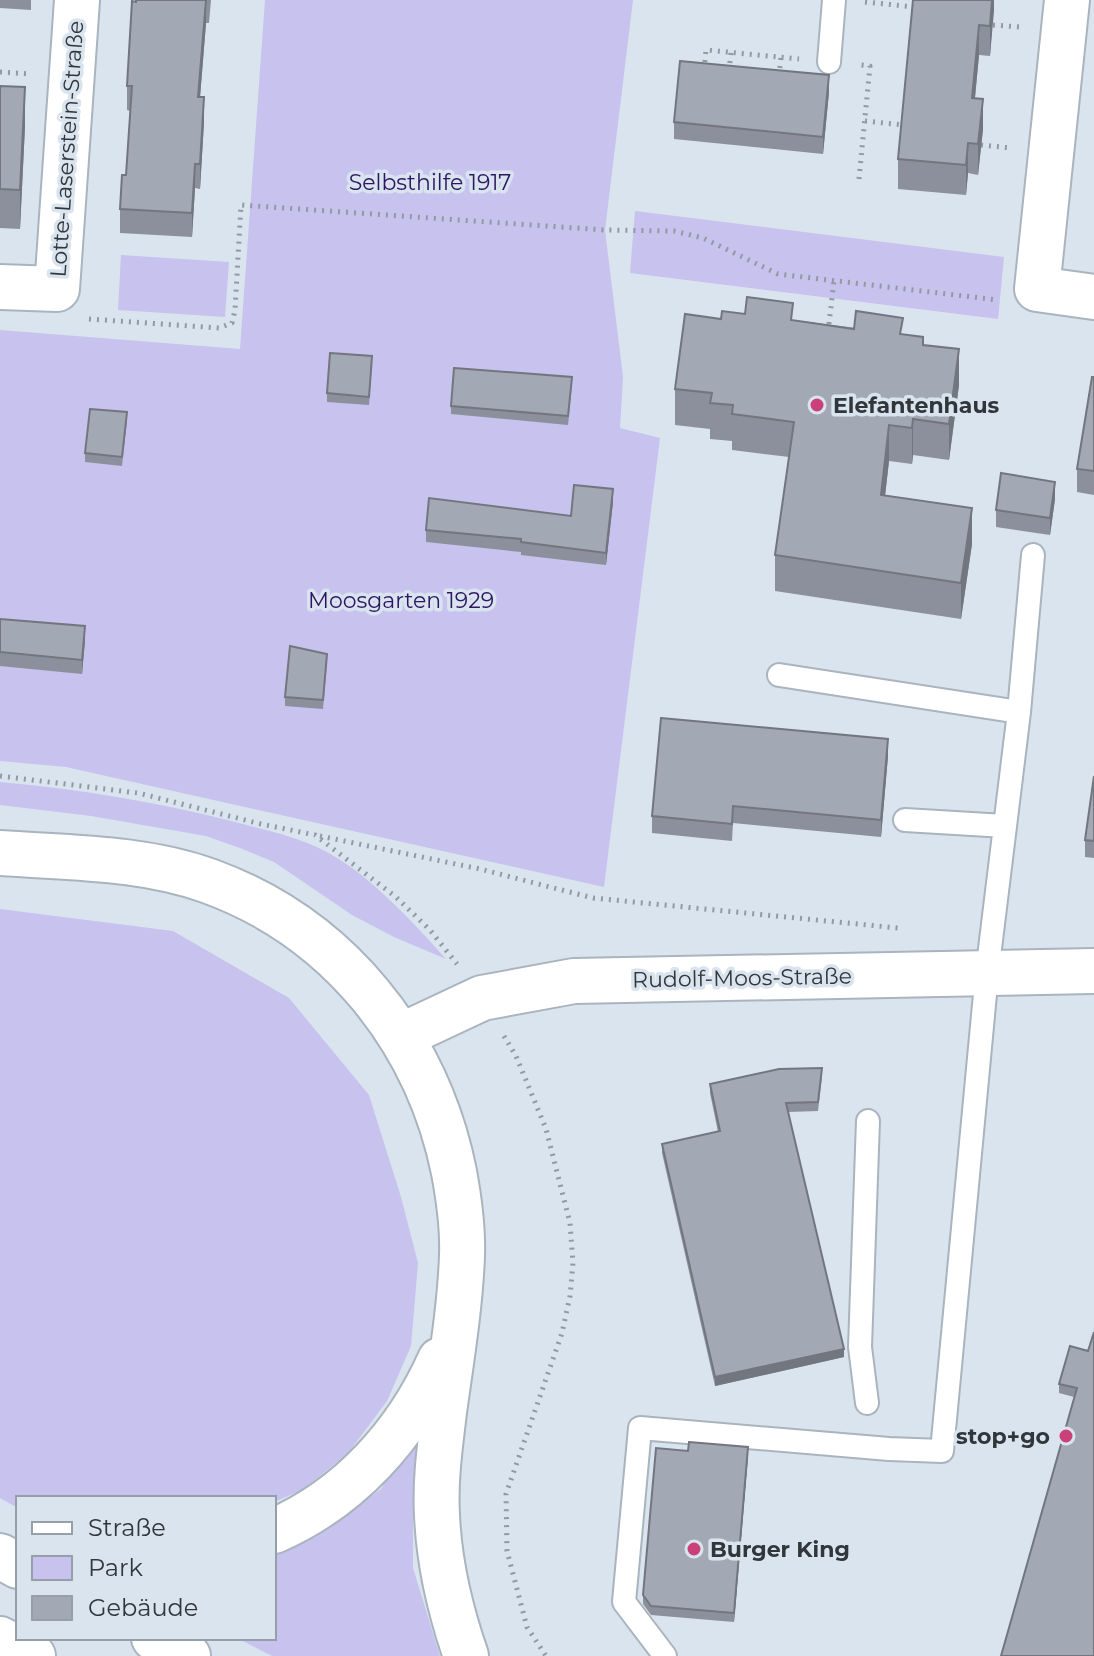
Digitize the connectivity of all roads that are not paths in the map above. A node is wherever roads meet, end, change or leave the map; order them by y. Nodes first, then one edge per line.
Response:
1 (77, 0) edge
2 (834, 0) edge
3 (1067, 0) edge
4 (829, 62) dead end
5 (0, 287) edge
6 (1094, 297) edge
7 (1033, 555) dead end
8 (779, 675) dead end
9 (1019, 712) junction
10 (905, 820) dead end
11 (1005, 826) junction
12 (0, 853) edge
13 (1094, 971) edge
14 (987, 973) junction
15 (401, 1036) junction
16 (868, 1121) dead end
17 (456, 1312) junction
18 (867, 1403) dead end
19 (276, 1530) edge
20 (0, 1639) edge
21 (158, 1640) edge
22 (33, 1656) edge
23 (188, 1656) edge
24 (466, 1656) edge
25 (665, 1656) edge

1 - 5 main road, Lotte-Laserstein-Straße
2 - 4 lane
3 - 6 main road
7 - 9 lane
8 - 9 lane
9 - 11 lane
10 - 11 lane
11 - 14 lane
12 - 15 main road
13 - 14 main road, Rudolf-Moos-Straße
14 - 15 main road, Rudolf-Moos-Straße
14 - 25 lane
15 - 17 main road
16 - 18 lane
17 - 19 main road
17 - 24 main road
20 - 22 main road
21 - 23 main road

